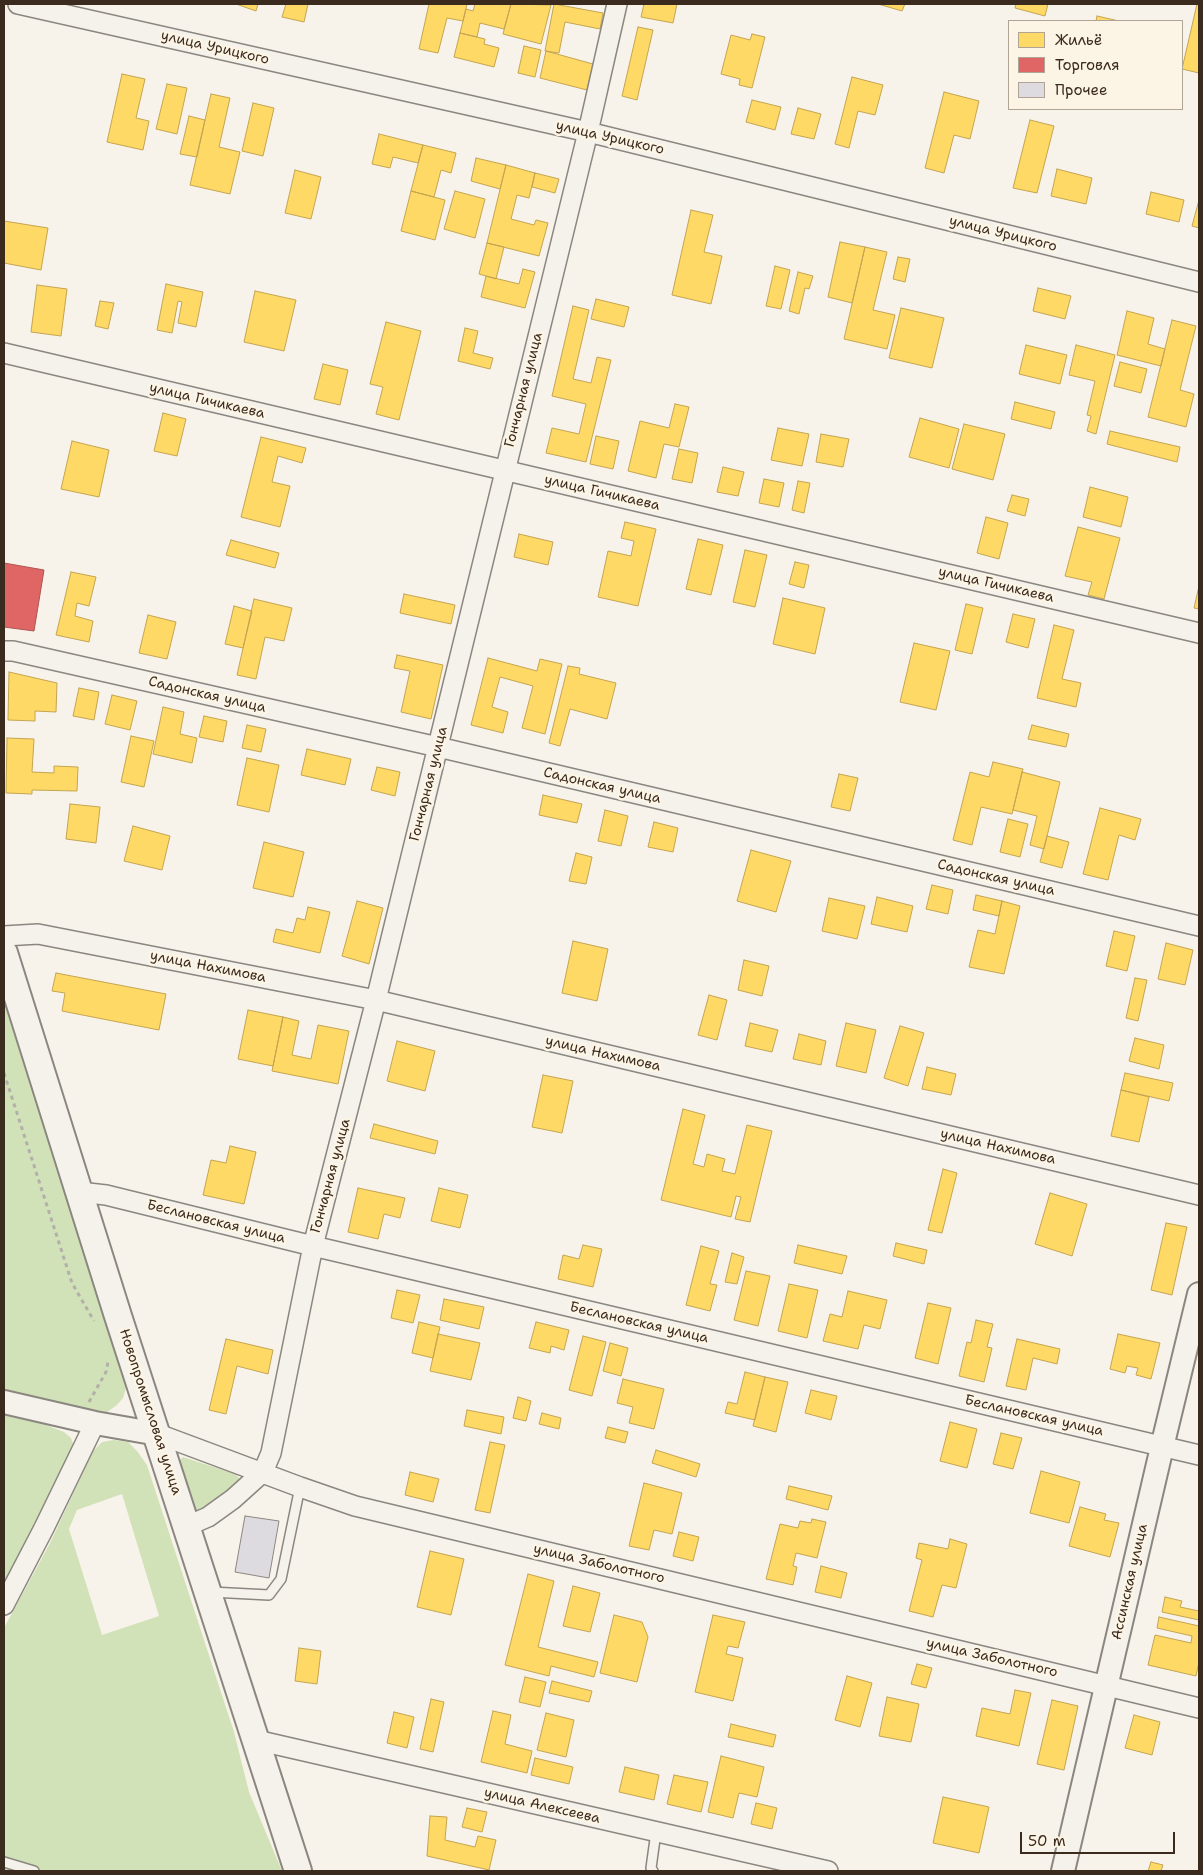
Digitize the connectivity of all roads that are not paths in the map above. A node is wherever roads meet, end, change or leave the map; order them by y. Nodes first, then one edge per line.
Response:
1 (18, 4) edge
2 (617, 4) edge
3 (588, 132) junction
4 (1199, 282) edge
5 (4, 353) edge
6 (504, 470) junction
7 (1199, 633) edge
8 (4, 651) edge
9 (438, 747) junction
10 (1199, 926) edge
11 (4, 936) edge
12 (4, 953) edge
13 (376, 1000) junction
14 (80, 1192) junction
15 (1199, 1194) edge
16 (313, 1246) junction
17 (1199, 1294) edge
18 (4, 1402) edge
19 (90, 1416) junction
20 (158, 1434) junction
21 (1162, 1446) junction
22 (1199, 1456) edge
23 (263, 1472) junction
24 (300, 1487) junction
25 (187, 1526) junction
26 (207, 1592) junction
27 (4, 1605) edge
28 (1106, 1685) junction
29 (1199, 1708) edge
30 (256, 1740) junction
31 (656, 1832) junction
32 (4, 1862) edge
33 (790, 1867) edge
34 (34, 1871) edge
35 (298, 1871) edge
36 (653, 1871) edge
37 (828, 1871) edge
38 (1063, 1871) edge

1 - 3 street, улица Урицкого
2 - 3 street, Гончарная улица
3 - 4 street, улица Урицкого
3 - 6 street, Гончарная улица
5 - 6 street, улица Гичикаева
6 - 7 street, улица Гичикаева
6 - 9 street, Гончарная улица
8 - 9 street, Садонская улица
9 - 10 street, Садонская улица
9 - 13 street, Гончарная улица
11 - 13 street, улица Нахимова
12 - 14 main road, Новопромысловая улица
13 - 15 street, улица Нахимова
13 - 16 street, Гончарная улица
14 - 16 street, Беслановская улица
14 - 20 main road, Новопромысловая улица
16 - 21 street, Беслановская улица
16 - 23 street, Гончарная улица
17 - 21 street, Ассинская улица
18 - 19 street, улица Заболотного
19 - 20 street, улица Заболотного
19 - 27 street
20 - 23 street, улица Заболотного
20 - 25 main road, Новопромысловая улица
21 - 22 street, Беслановская улица
21 - 28 street, Ассинская улица
23 - 24 street, улица Заболотного
23 - 25 street, Гончарная улица
24 - 26 lane
24 - 28 street, улица Заболотного
25 - 26 main road, Новопромысловая улица
26 - 30 main road, Новопромысловая улица
28 - 29 street, улица Заболотного
28 - 38 street, Ассинская улица
30 - 31 street, улица Алексеева
30 - 35 main road, Новопромысловая улица
31 - 33 street, улица Алексеева
31 - 36 lane
32 - 34 lane
33 - 37 street, улица Алексеева

